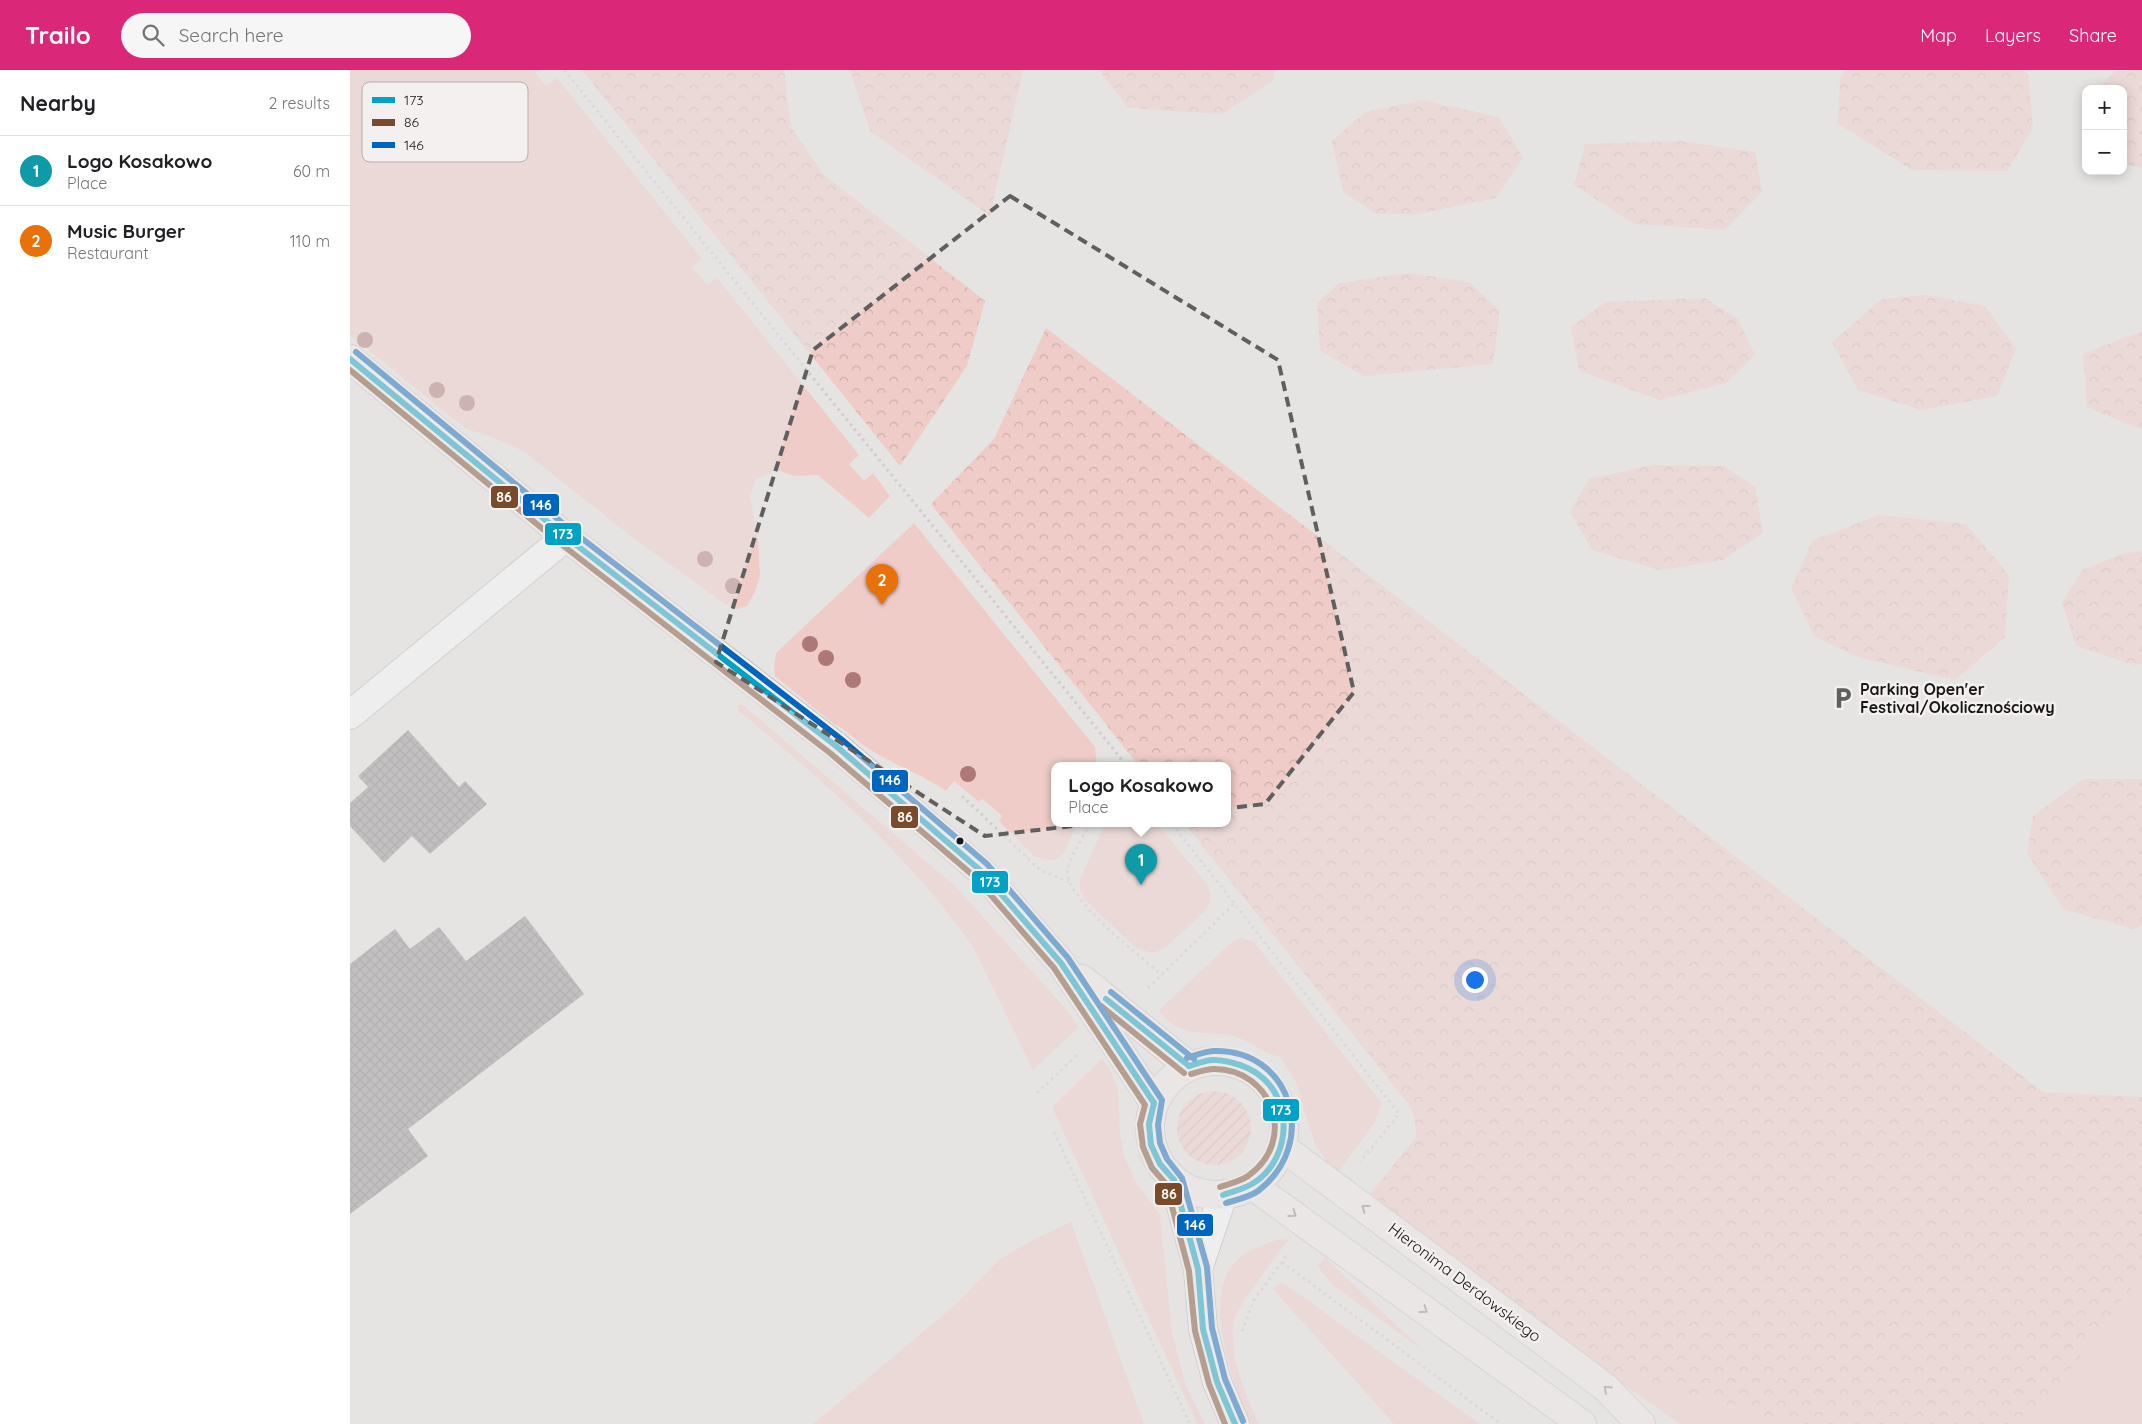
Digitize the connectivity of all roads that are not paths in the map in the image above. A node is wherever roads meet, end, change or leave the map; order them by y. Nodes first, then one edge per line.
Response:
1 (350, 359) edge
2 (566, 537) junction
3 (350, 715) edge
4 (1061, 963) junction
5 (1189, 1066) junction
6 (1154, 1103) junction
7 (1282, 1147) junction
8 (1174, 1180) junction
9 (1253, 1186) junction
10 (1223, 1195) junction
11 (1198, 1269) junction
12 (1235, 1424) edge
13 (1582, 1424) edge
14 (1641, 1424) edge

1 - 2 main road
2 - 3 street
2 - 4 main road
4 - 5 main road
4 - 6 main road
5 - 6 main road
5 - 7 main road
6 - 8 main road
7 - 9 main road
14 -> 7 main road, Hieronima Derdowskiego
8 - 10 main road
8 - 11 street
9 - 10 main road
9 -> 13 main road
10 - 11 street
11 - 12 street

